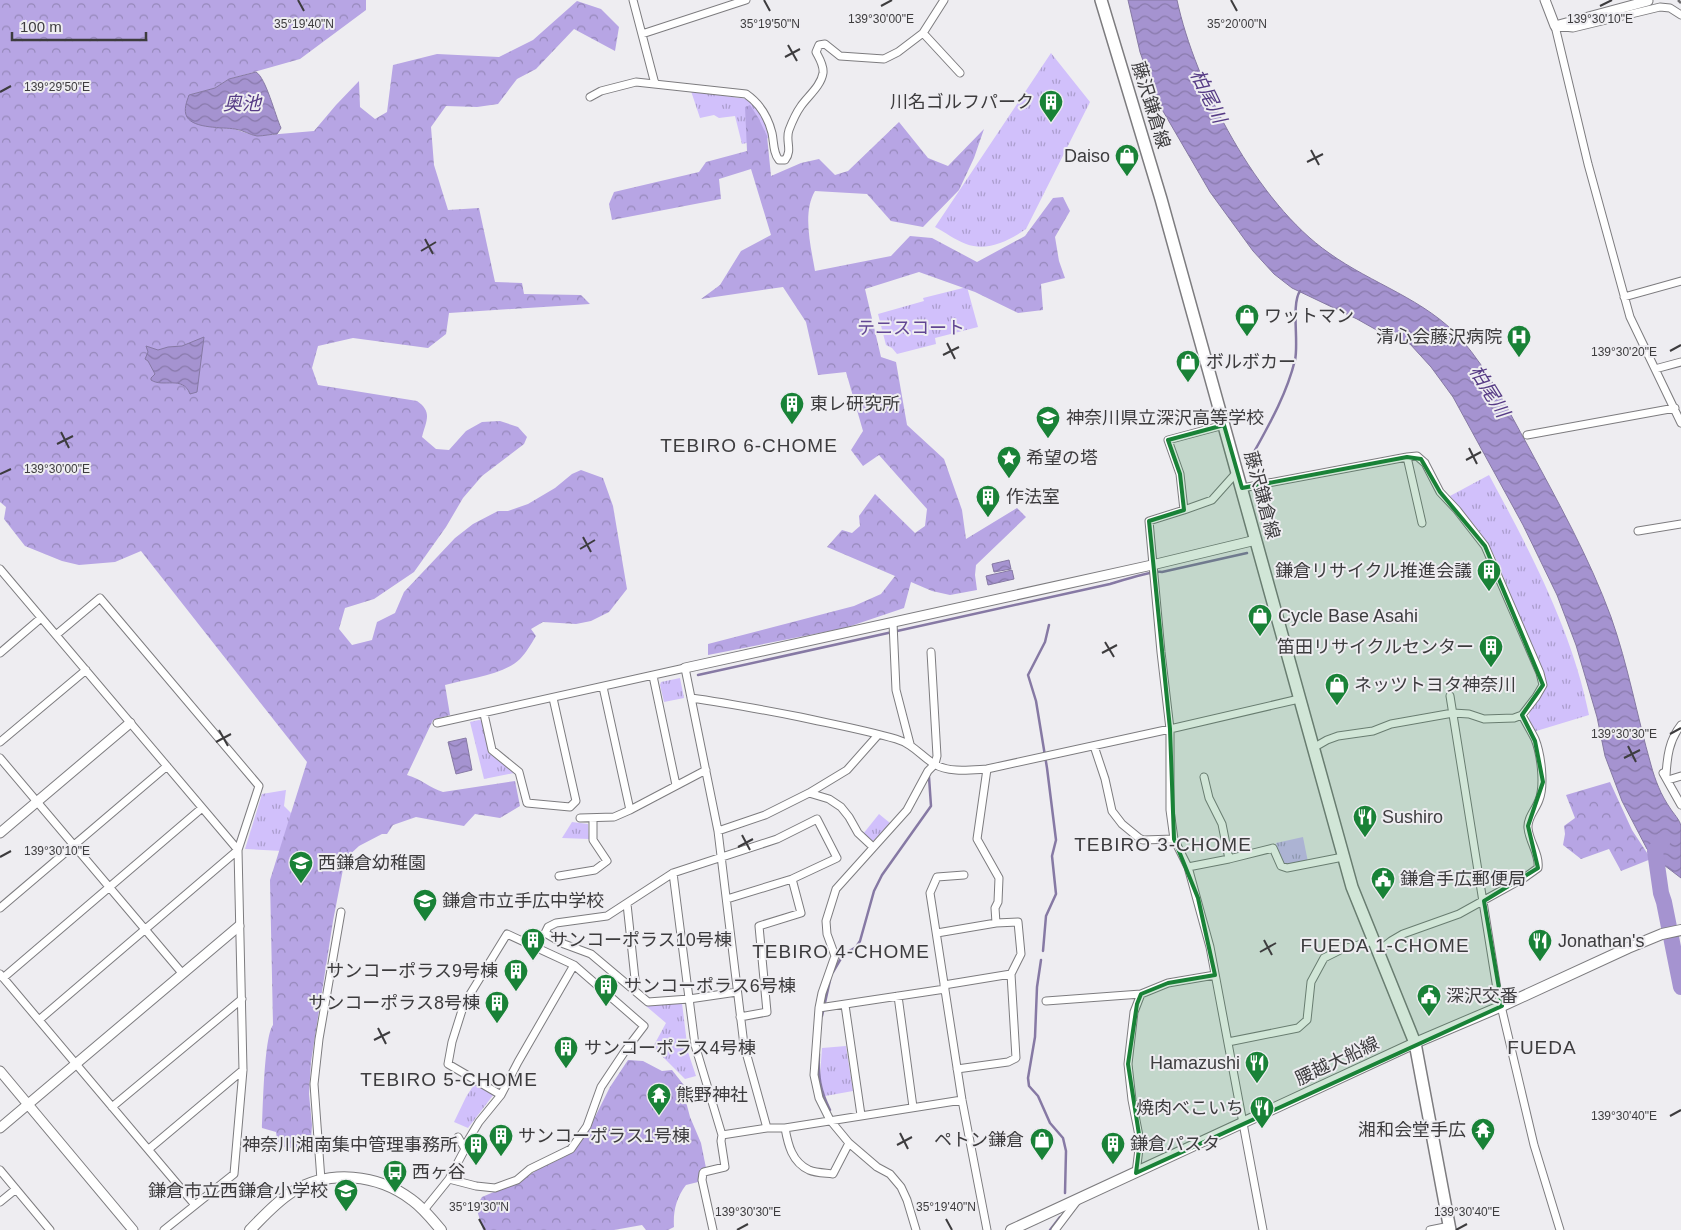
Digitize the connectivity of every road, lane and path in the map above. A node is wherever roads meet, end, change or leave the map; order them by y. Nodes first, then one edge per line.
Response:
1 (633, 0) edge
2 (746, 0) edge
3 (944, 0) edge
4 (1101, 0) edge
5 (1544, 0) edge
6 (1648, 1) dead end
7 (1681, 16) edge
8 (1554, 26) junction
9 (923, 33) junction
10 (642, 34) junction
11 (960, 73) dead end
12 (655, 84) junction
13 (590, 97) dead end
14 (1681, 282) edge
15 (1624, 297) junction
16 (1681, 362) edge
17 (1655, 368) junction
18 (1675, 408) junction
19 (1681, 423) edge
20 (1224, 425) junction
21 (1527, 435) dead end
22 (1407, 457) junction
23 (1237, 472) junction
24 (1242, 488) junction
25 (1184, 510) junction
26 (1422, 523) dead end
27 (1681, 524) edge
28 (1638, 531) dead end
29 (1256, 540) junction
30 (1152, 565) junction
31 (0, 569) edge
32 (42, 618) junction
33 (893, 623) junction
34 (56, 635) junction
35 (931, 652) dead end
36 (0, 653) edge
37 (685, 668) junction
38 (86, 670) junction
39 (653, 676) junction
40 (602, 687) junction
41 (1450, 696) dead end
42 (553, 698) junction
43 (691, 698) junction
44 (1299, 699) junction
45 (1453, 713) junction
46 (484, 714) junction
47 (1522, 715) junction
48 (130, 723) junction
49 (437, 723) dead end
50 (1681, 725) edge
51 (1170, 729) junction
52 (878, 735) junction
53 (0, 742) edge
54 (910, 744) junction
55 (1094, 746) junction
56 (1313, 748) junction
57 (0, 758) edge
58 (935, 764) junction
59 (167, 766) junction
60 (986, 769) junction
61 (706, 770) junction
62 (1666, 776) junction
63 (1681, 776) edge
64 (1204, 777) dead end
65 (676, 785) junction
66 (809, 793) junction
67 (36, 801) junction
68 (1681, 805) edge
69 (202, 808) junction
70 (630, 810) junction
71 (580, 818) dead end
72 (593, 818) junction
73 (718, 831) junction
74 (0, 832) edge
75 (1174, 839) junction
76 (74, 845) junction
77 (873, 847) junction
78 (238, 850) junction
79 (722, 856) junction
80 (1343, 856) junction
81 (1229, 859) junction
82 (1188, 867) junction
83 (674, 872) junction
84 (964, 875) dead end
85 (559, 876) dead end
86 (792, 879) junction
87 (109, 887) junction
88 (727, 899) junction
89 (1484, 900) junction
90 (627, 904) junction
91 (0, 908) edge
92 (341, 912) dead end
93 (996, 923) junction
94 (239, 926) junction
95 (145, 930) junction
96 (1679, 930) edge
97 (937, 933) junction
98 (1375, 946) junction
99 (574, 965) junction
100 (182, 973) junction
101 (1011, 974) junction
102 (1215, 975) junction
103 (2, 976) edge
104 (945, 987) junction
105 (634, 990) junction
106 (737, 992) junction
107 (1141, 994) junction
108 (898, 996) junction
109 (242, 999) junction
110 (689, 999) junction
111 (1046, 1001) dead end
112 (845, 1004) junction
113 (1502, 1006) junction
114 (819, 1008) junction
115 (740, 1017) junction
116 (39, 1020) junction
117 (1228, 1042) junction
118 (1415, 1043) junction
119 (76, 1064) junction
120 (957, 1069) junction
121 (243, 1070) junction
122 (0, 1071) edge
123 (501, 1095) junction
124 (962, 1100) junction
125 (28, 1104) junction
126 (112, 1107) junction
127 (913, 1107) junction
128 (861, 1115) junction
129 (830, 1120) junction
130 (1243, 1123) junction
131 (0, 1128) edge
132 (767, 1128) junction
133 (784, 1128) junction
134 (722, 1135) junction
135 (458, 1137) dead end
136 (848, 1143) junction
137 (464, 1147) junction
138 (149, 1149) junction
139 (0, 1170) edge
140 (1136, 1173) junction
141 (449, 1179) junction
142 (321, 1180) junction
143 (16, 1189) junction
144 (1079, 1199) junction
145 (0, 1202) edge
146 (195, 1205) junction
147 (424, 1210) junction
148 (1450, 1228) edge
149 (50, 1230) edge
150 (133, 1230) edge
151 (164, 1230) edge
152 (250, 1230) edge
153 (441, 1230) edge
154 (713, 1230) edge
155 (916, 1230) edge
156 (987, 1230) edge
157 (1011, 1230) edge
158 (1054, 1230) edge
159 (1262, 1230) edge
160 (1430, 1230) edge
161 (1560, 1230) edge

1 - 10 street
2 - 10 street
3 - 9 street
4 - 20 main road, 藤沢鎌倉線
5 - 8 street
6 - 8 street
7 - 8 street
8 - 15 street
9 - 11 street
9 - 12 street
10 - 12 street
12 - 13 street
14 - 15 street
15 - 17 street
16 - 17 street
17 - 18 street
18 - 19 street
18 - 21 street
20 - 23 main road, 藤沢鎌倉線
20 - 25 street
22 - 24 street
22 - 26 street
22 - 47 street
23 - 24 main road, 藤沢鎌倉線
23 - 25 street
24 - 29 main road, 藤沢鎌倉線
25 - 30 street
27 - 28 street
29 - 30 street
29 - 44 main road, 藤沢鎌倉線
30 - 33 street
30 - 51 street
31 - 32 street
32 - 34 street
32 - 36 street
33 - 37 street
33 - 54 street
34 - 38 street
34 - 78 street
35 - 58 street
37 - 39 street
37 - 43 street
38 - 48 street
38 - 53 street
39 - 40 street
39 - 65 street
40 - 42 street
40 - 70 street
41 - 45 street
42 - 46 street
42 - 46 street
43 - 52 street
43 - 61 street
44 - 51 street
44 - 56 main road, 藤沢鎌倉線
45 - 47 street
45 - 56 street
45 - 89 street
46 - 49 street
47 - 89 street
48 - 59 street
48 - 67 street
50 - 62 street
51 - 55 street
51 - 75 street
52 - 54 street
52 - 66 street
54 - 58 street
55 - 60 street
55 - 75 street
56 - 80 main road, 藤沢鎌倉線
57 - 67 street
58 - 60 street
58 - 77 street
59 - 69 street
59 - 76 street
60 - 93 street
61 - 65 street
61 - 73 street
62 - 63 street
62 - 68 street
64 - 81 street
65 - 70 street
66 - 73 street
66 - 77 street
67 - 74 street
67 - 76 street
69 - 78 street
69 - 87 street
70 - 72 street
71 - 72 street
72 - 85 street
73 - 79 street
75 - 82 street
76 - 87 street
76 - 91 street
77 - 114 street
78 - 94 street
78 - 95 street
79 - 83 street
79 - 86 street
79 - 88 street
80 - 81 street
80 - 98 main road, 藤沢鎌倉線
81 - 82 street
82 - 102 street
83 - 90 street
83 - 110 street
84 - 97 street
86 - 88 street
86 - 115 street
87 - 95 street
87 - 103 street
88 - 106 street
89 - 98 street
89 - 113 street
90 - 105 street
90 - 105 street
92 - 142 street
93 - 97 street
93 - 101 street
94 - 100 street
94 - 109 street
95 - 100 street
95 - 116 street
96 - 113 main road, 腰越大船線
97 - 104 street
98 - 117 street
98 - 118 main road, 藤沢鎌倉線
99 - 123 street
99 - 123 street
99 - 141 street
100 - 119 street
101 - 104 street
101 - 120 street
102 - 107 street
102 - 117 street
103 - 116 street
104 - 108 street
104 - 120 street
105 - 110 street
106 - 110 street
106 - 115 street
107 - 111 street
107 - 140 street
108 - 112 street
108 - 127 street
109 - 121 street
109 - 126 street
110 - 134 street
112 - 114 street
112 - 128 street
113 - 118 main road, 腰越大船線
113 - 161 street
114 - 129 street
115 - 132 street
116 - 119 street
117 - 130 street
118 - 130 main road, 腰越大船線
118 - 148 main road, 藤沢鎌倉線
119 - 125 street
119 - 126 street
120 - 124 street
121 - 138 street
121 - 146 street
122 - 125 street
123 - 137 street
124 - 127 street
124 - 156 street
125 - 131 street
125 - 150 street
126 - 138 street
127 - 128 street
128 - 129 street
129 - 133 street
129 - 136 street
130 - 140 main road, 腰越大船線
130 - 159 street
132 - 133 street
132 - 134 street
133 - 136 street
134 - 154 street
135 - 137 street
136 - 155 street
137 - 141 street
138 - 146 street
139 - 143 street
140 - 144 main road, 腰越大船線
141 - 147 street
142 - 147 main road
142 - 152 main road
143 - 145 street
143 - 149 street
144 - 157 main road, 腰越大船線
144 - 158 street
146 - 151 street
147 - 153 main road
148 - 160 street

